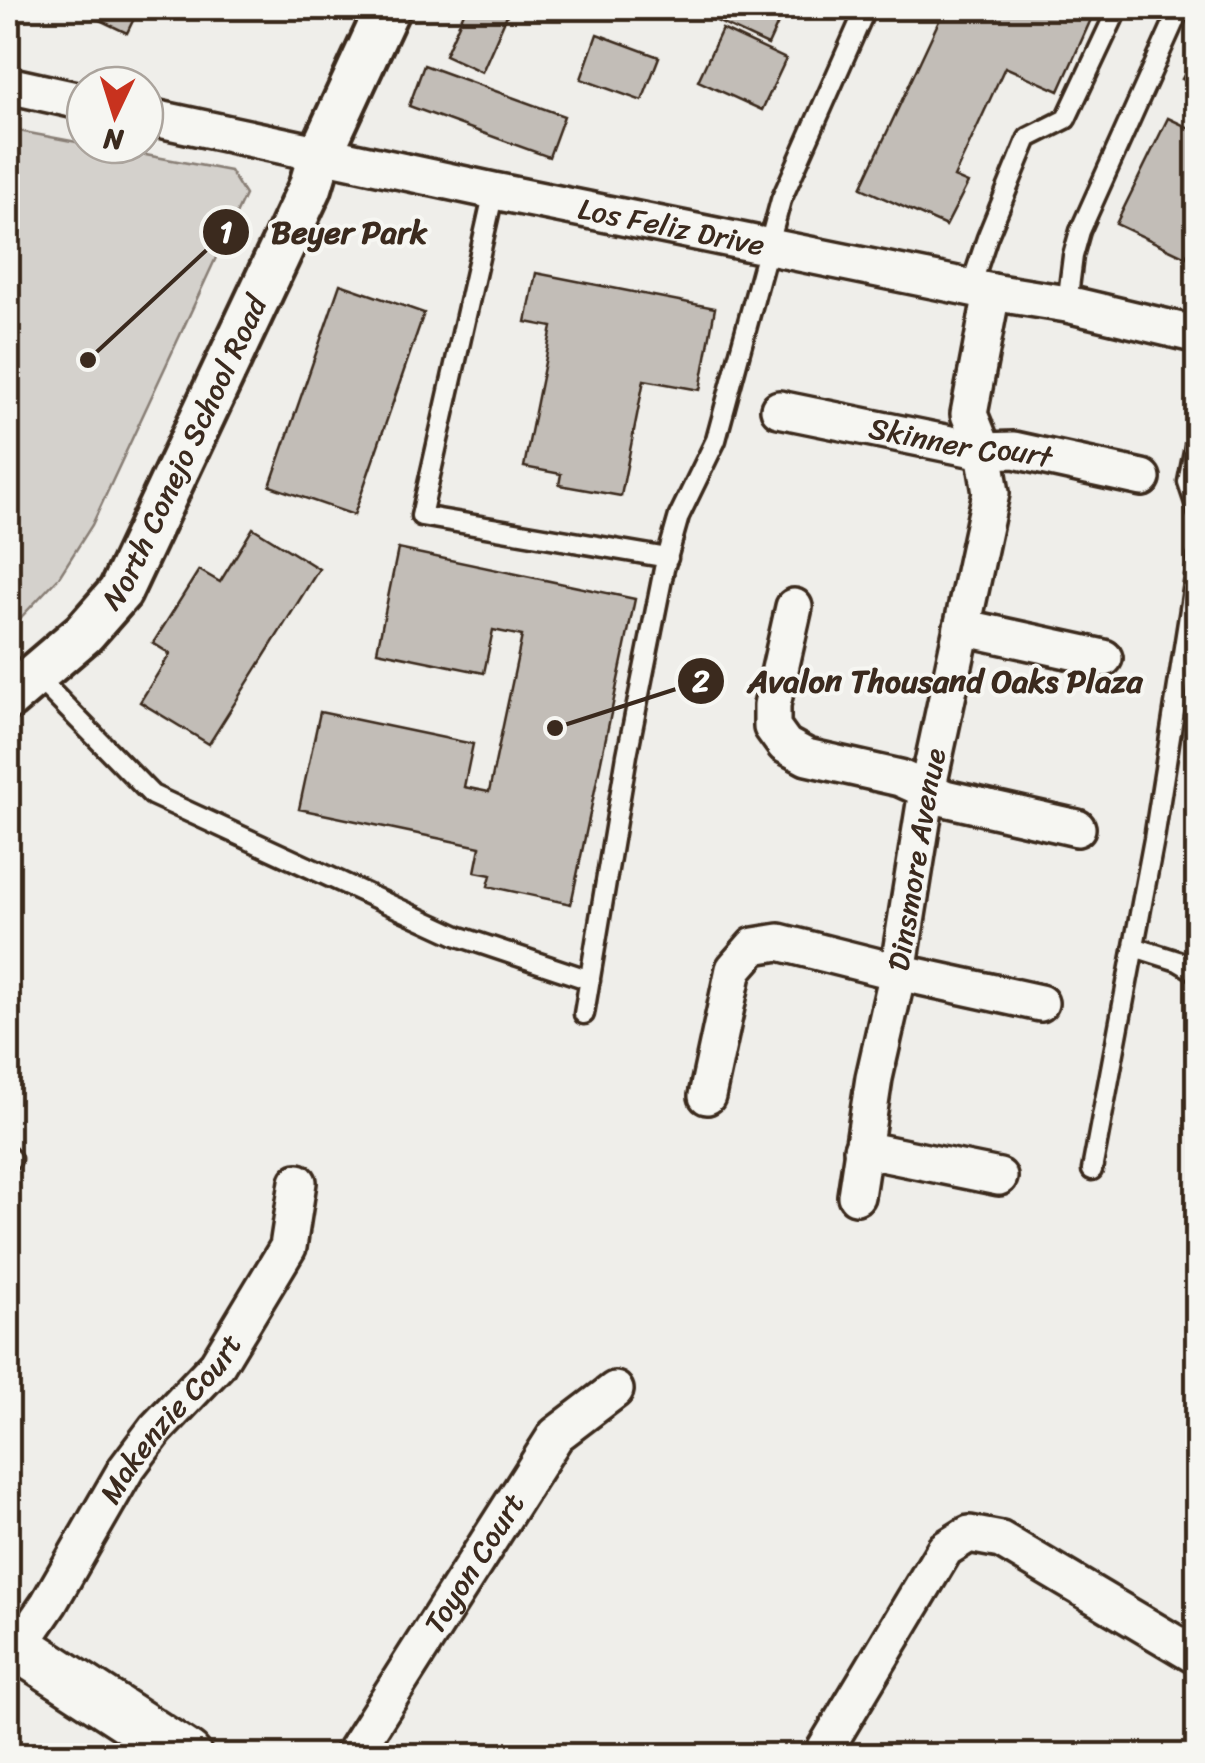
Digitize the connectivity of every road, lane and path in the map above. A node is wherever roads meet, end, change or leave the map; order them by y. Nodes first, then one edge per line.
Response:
1 (388, 8) edge
2 (866, 8) edge
3 (1118, 8) edge
4 (1180, 8) edge
5 (8, 85) edge
6 (65, 98) edge
7 (165, 120) edge
8 (320, 155) junction
9 (494, 192) junction
10 (770, 246) junction
11 (981, 289) junction
12 (1067, 304) junction
13 (1198, 336) edge
14 (779, 409) dead end
15 (1198, 431) edge
16 (984, 450) junction
17 (1142, 478) dead end
18 (1198, 512) edge
19 (668, 558) junction
20 (1198, 558) edge
21 (794, 607) dead end
22 (962, 627) junction
23 (1104, 658) dead end
24 (22, 687) edge
25 (927, 790) junction
26 (1077, 828) dead end
27 (1134, 946) junction
28 (898, 972) junction
29 (1198, 974) edge
30 (590, 980) junction
31 (1040, 1003) dead end
32 (584, 1014) dead end
33 (707, 1096) dead end
34 (862, 1149) junction
35 (1092, 1170) dead end
36 (999, 1176) dead end
37 (298, 1182) dead end
38 (856, 1196) dead end
39 (615, 1390) dead end
40 (13, 1643) edge
41 (1198, 1657) edge
42 (187, 1756) edge
43 (352, 1756) edge
44 (821, 1756) edge

1 - 8 street, North Conejo School Road
2 - 10 lane
3 - 11 lane
4 - 12 lane
5 - 6 street
7 - 8 street, Los Feliz Drive
8 - 9 street, Los Feliz Drive
8 - 24 street, North Conejo School Road
9 - 10 street, Los Feliz Drive
9 - 19 lane
10 - 11 street, Los Feliz Drive
10 - 19 lane
11 - 12 street, Los Feliz Drive
11 - 16 street, Dinsmore Avenue
12 - 13 street, Los Feliz Drive
14 - 16 street, Skinner Court
15 - 18 lane
16 - 17 street, Skinner Court
16 - 22 street, Dinsmore Avenue
19 - 30 lane
20 - 27 lane
21 - 25 street
22 - 23 street
22 - 25 street, Dinsmore Avenue
24 - 30 lane
25 - 26 street
25 - 28 street, Dinsmore Avenue
27 - 29 lane
27 - 35 lane
28 - 31 street
28 - 33 street
28 - 34 street, Dinsmore Avenue
30 - 32 lane
34 - 36 street
34 - 38 street, Dinsmore Avenue
37 - 40 street, Makenzie Court
39 - 43 street, Toyon Court
40 - 42 main road
41 - 44 street

